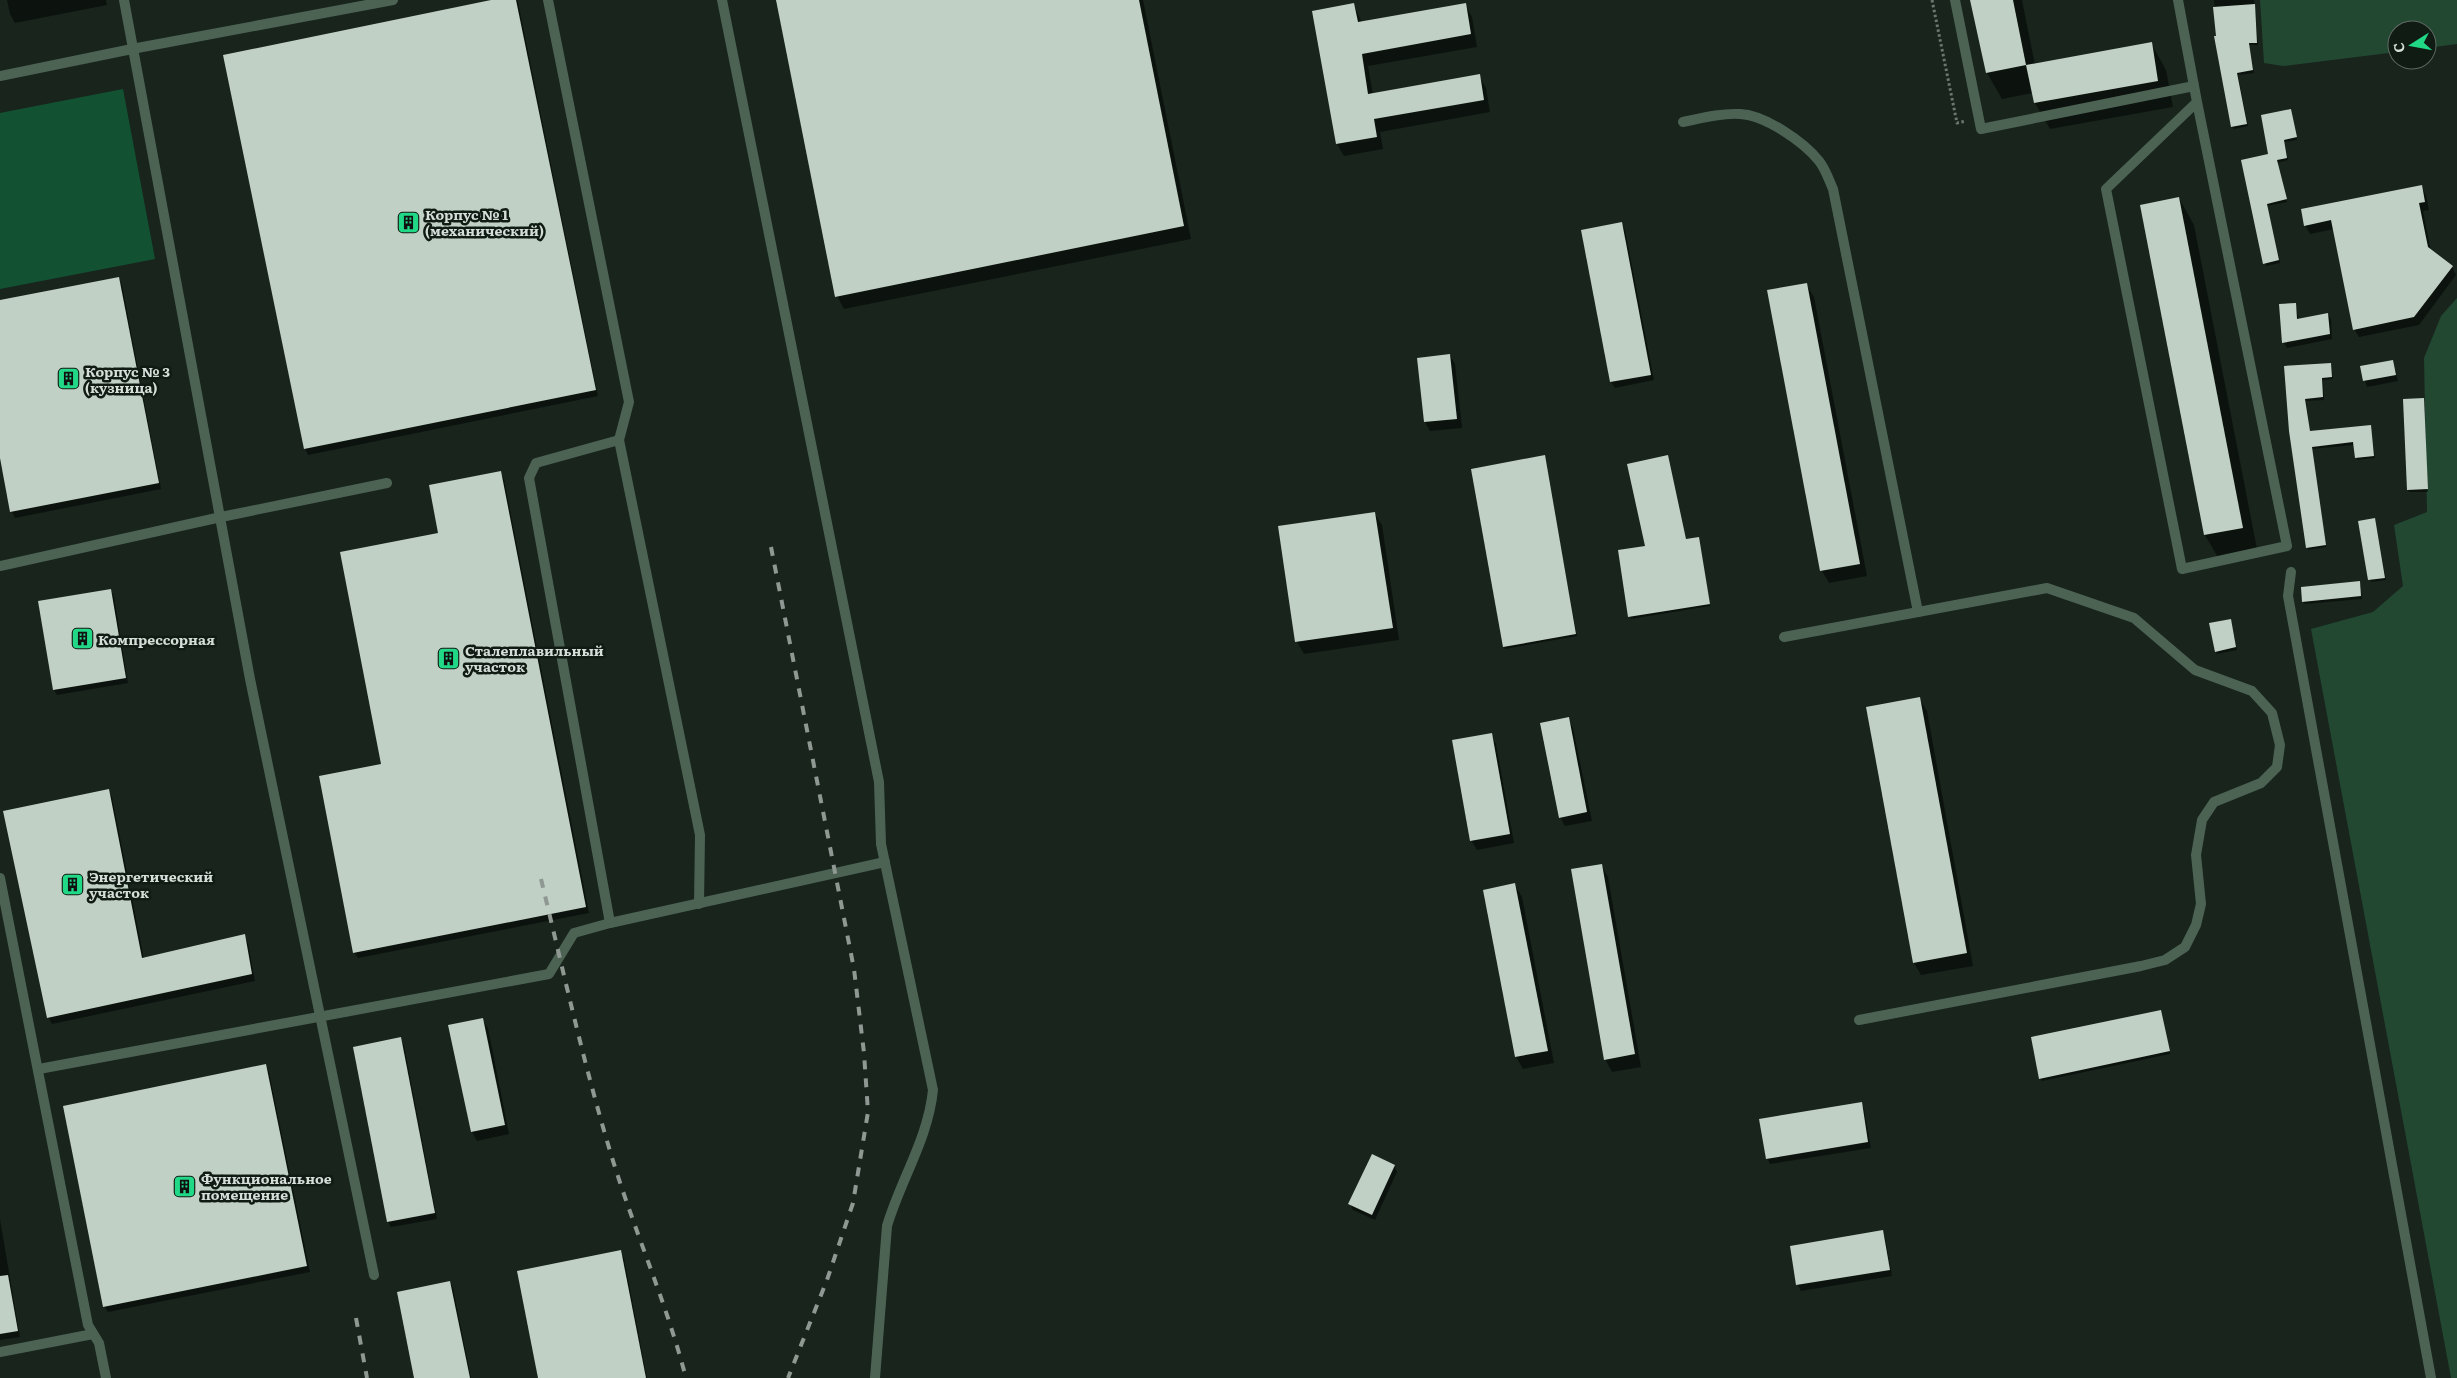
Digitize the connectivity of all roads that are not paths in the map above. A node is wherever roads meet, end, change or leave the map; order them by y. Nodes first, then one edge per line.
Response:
1 (124, 0) edge
2 (393, 0) edge
3 (548, 0) edge
4 (722, 0) edge
5 (1955, 0) edge
6 (2178, 0) edge
7 (132, 48) junction
8 (0, 76) edge
9 (2194, 86) junction
10 (2197, 102) junction
11 (1683, 122) dead end
12 (619, 440) junction
13 (387, 483) dead end
14 (221, 516) junction
15 (0, 566) edge
16 (2291, 572) dead end
17 (1918, 612) junction
18 (1784, 637) dead end
19 (885, 862) junction
20 (0, 878) edge
21 (699, 904) junction
22 (610, 923) junction
23 (319, 1016) junction
24 (1859, 1020) dead end
25 (39, 1069) junction
26 (374, 1275) dead end
27 (93, 1334) junction
28 (0, 1352) edge
29 (106, 1378) edge
30 (875, 1378) edge
31 (2431, 1378) edge

1 - 7 lane
2 - 7 lane
3 - 12 lane
4 - 19 lane
5 - 9 lane
6 - 9 lane
7 - 8 lane
7 - 14 lane
9 - 10 lane
10 - 10 lane
11 - 17 lane
12 - 21 lane
12 - 22 lane
13 - 14 lane
14 - 15 lane
14 - 23 lane
16 - 31 lane
17 - 18 lane
17 - 24 lane
19 - 21 lane
19 - 30 lane
20 - 25 lane
21 - 22 lane
22 - 23 lane
23 - 25 lane
23 - 26 lane
25 - 27 lane
27 - 28 lane
27 - 29 lane

